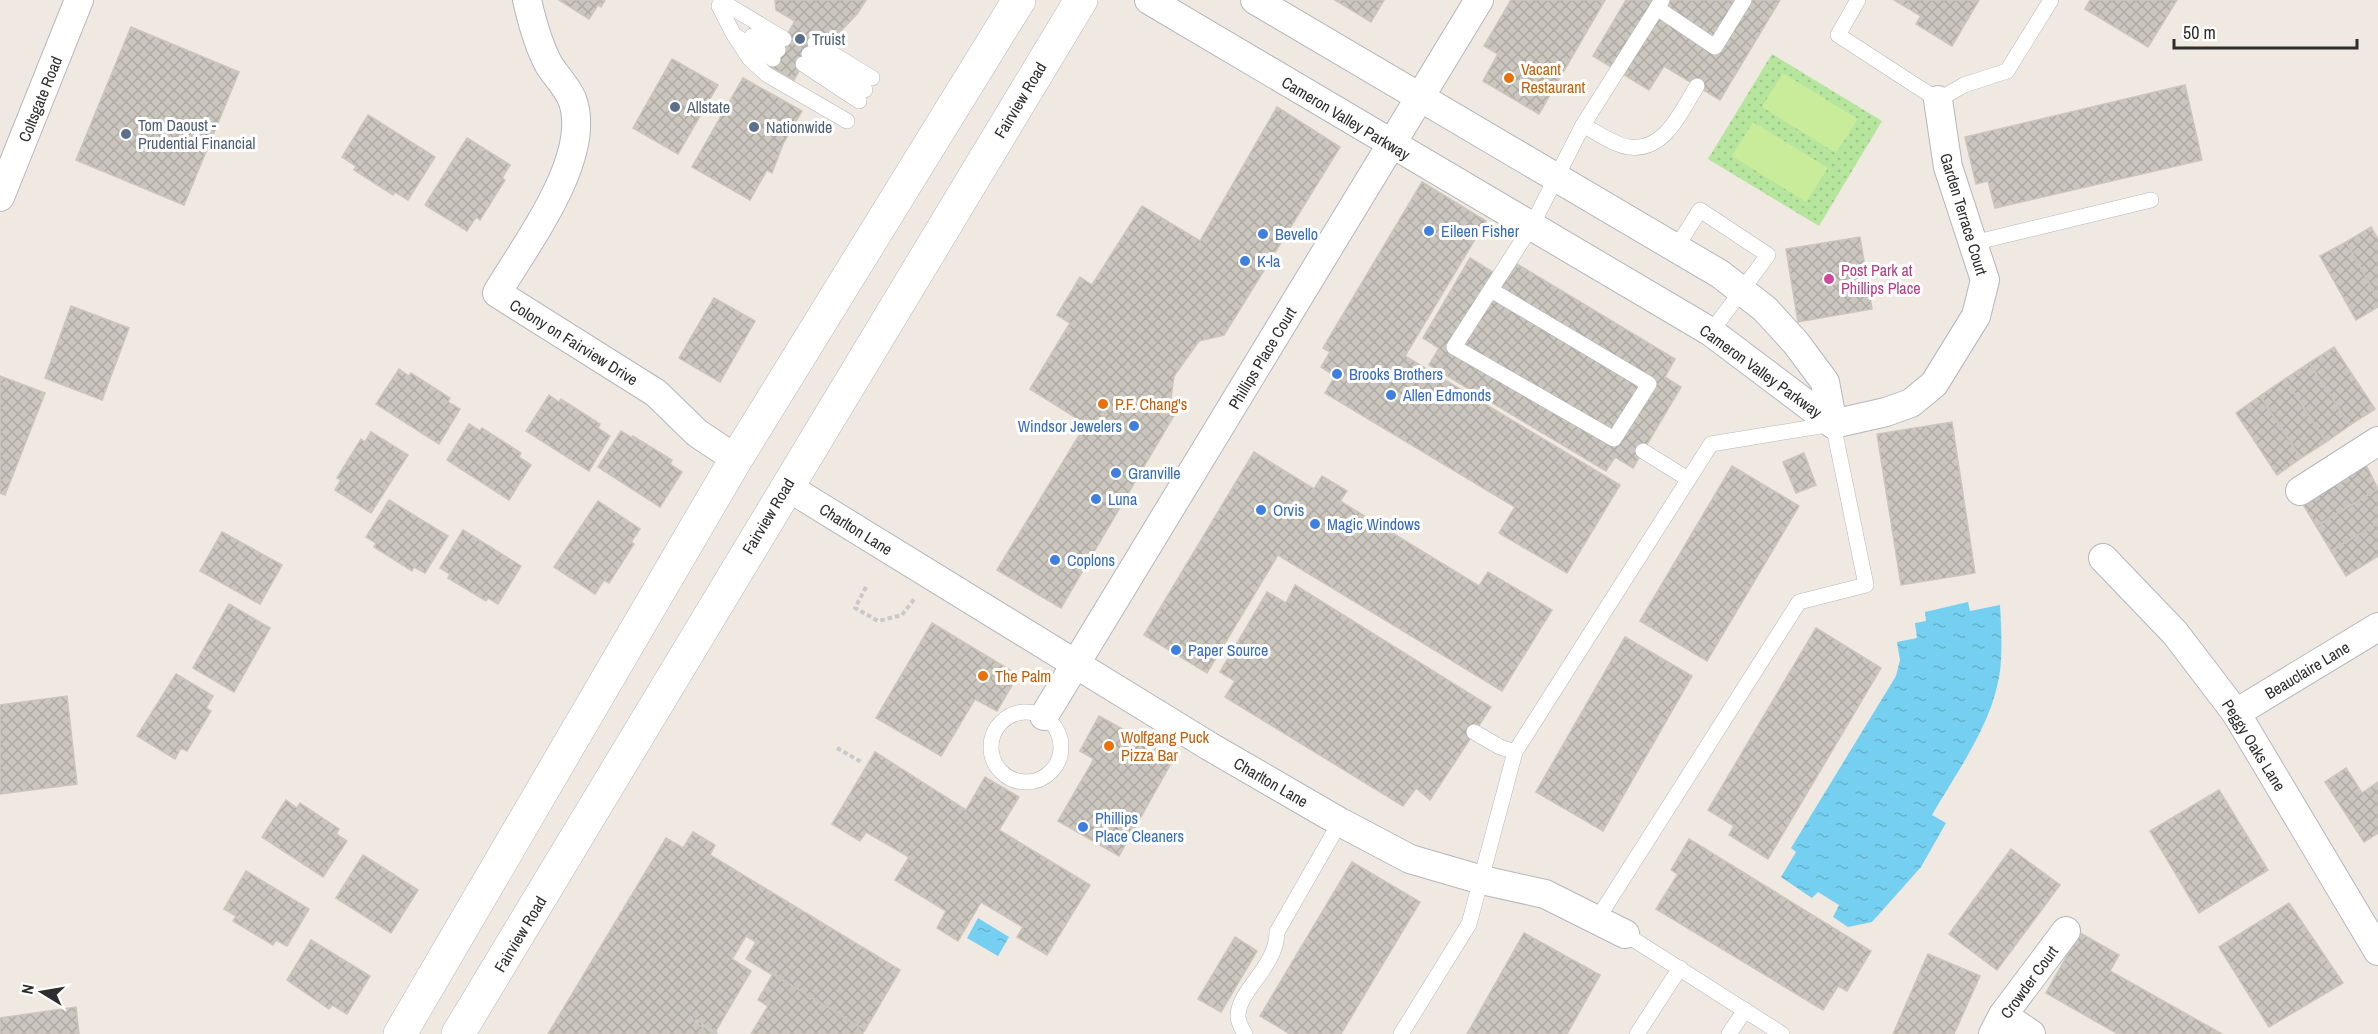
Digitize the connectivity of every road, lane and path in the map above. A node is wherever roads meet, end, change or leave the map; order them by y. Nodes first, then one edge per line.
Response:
1 (79, 0) edge
2 (527, 0) edge
3 (739, 0) edge
4 (1019, 0) edge
5 (1081, 0) edge
6 (1149, 0) edge
7 (1255, 0) edge
8 (1479, 0) edge
9 (1744, 0) edge
10 (1858, 0) edge
11 (2050, 0) edge
12 (720, 3) edge
13 (1660, 4) edge
14 (734, 35) junction
15 (781, 44) junction
16 (1697, 86) dead end
17 (1420, 99) junction
18 (859, 100) junction
19 (1938, 100) junction
20 (1583, 125) junction
21 (1392, 146) junction
22 (1557, 177) junction
23 (0, 197) edge
24 (2151, 200) dead end
25 (1531, 227) junction
26 (1973, 243) junction
27 (1676, 248) junction
28 (1491, 290) junction
29 (1742, 291) junction
30 (1711, 332) junction
31 (1833, 424) junction
32 (2378, 441) edge
33 (1643, 451) dead end
34 (736, 459) junction
35 (1688, 479) junction
36 (786, 486) junction
37 (2300, 491) dead end
38 (2103, 558) dead end
39 (866, 587) dead end
40 (915, 598) dead end
41 (2378, 627) edge
42 (1076, 664) junction
43 (2236, 713) junction
44 (1044, 716) junction
45 (1474, 732) dead end
46 (837, 748) dead end
47 (1515, 752) junction
48 (863, 764) dead end
49 (1340, 822) junction
50 (1482, 880) junction
51 (1598, 918) junction
52 (2066, 931) dead end
53 (1625, 934) joint
54 (2378, 951) edge
55 (1680, 968) junction
56 (1745, 1010) junction
57 (682, 1014) dead end
58 (1998, 1024) edge
59 (400, 1034) edge
60 (458, 1034) edge
61 (717, 1034) edge
62 (1245, 1034) edge
63 (1401, 1034) edge
64 (1637, 1034) edge
65 (1729, 1034) edge
66 (1782, 1034) edge
67 (2031, 1034) edge

1 - 23 street, Coltsgate Road
2 - 34 street, Colony on Fairview Drive
3 - 15 lane
4 - 34 main road
5 - 36 main road, Fairview Road
6 - 21 street, Cameron Valley Parkway
7 - 17 street, Cameron Valley Parkway
8 - 17 street, Phillips Place Court
9 - 13 lane
10 - 19 lane
11 - 19 lane
12 - 14 lane
12 - 15 lane
13 - 20 lane
14 - 15 lane
14 - 18 lane
16 - 20 lane
17 - 21 street, Phillips Place Court
17 - 22 street, Cameron Valley Parkway
18 - 18 lane
19 - 26 street, Garden Terrace Court
20 - 22 lane
21 - 25 street, Cameron Valley Parkway
21 - 42 street, Phillips Place Court
22 - 25 lane
22 - 27 street, Cameron Valley Parkway
24 - 26 lane
25 - 28 lane
25 - 30 street, Cameron Valley Parkway
26 - 31 street, Garden Terrace Court
27 - 29 street, Cameron Valley Parkway
27 - 29 lane
28 - 28 lane
29 - 30 lane
29 - 31 street, Cameron Valley Parkway
30 - 31 street, Cameron Valley Parkway
31 - 35 lane
31 - 51 lane
32 - 37 street
33 - 35 lane
34 - 59 main road
35 - 47 lane
36 - 42 street, Charlton Lane
36 - 60 main road, Fairview Road
38 - 43 street, Peggy Oaks Lane
39 - 40 path
41 - 43 street, Beauclaire Lane
42 - 44 street, Phillips Place Court
42 - 49 street, Charlton Lane
43 - 54 street, Peggy Oaks Lane
44 - 44 lane
45 - 47 lane
46 - 48 path
47 - 50 lane
49 - 50 street, Charlton Lane
49 - 62 lane
50 - 51 street, Charlton Lane
50 - 63 lane
51 - 53 street, Charlton Lane
52 - 58 street, Crowder Court
53 - 55 lane
55 - 56 lane
55 - 64 lane
56 - 65 lane
56 - 66 lane
57 - 61 path
58 - 67 street

